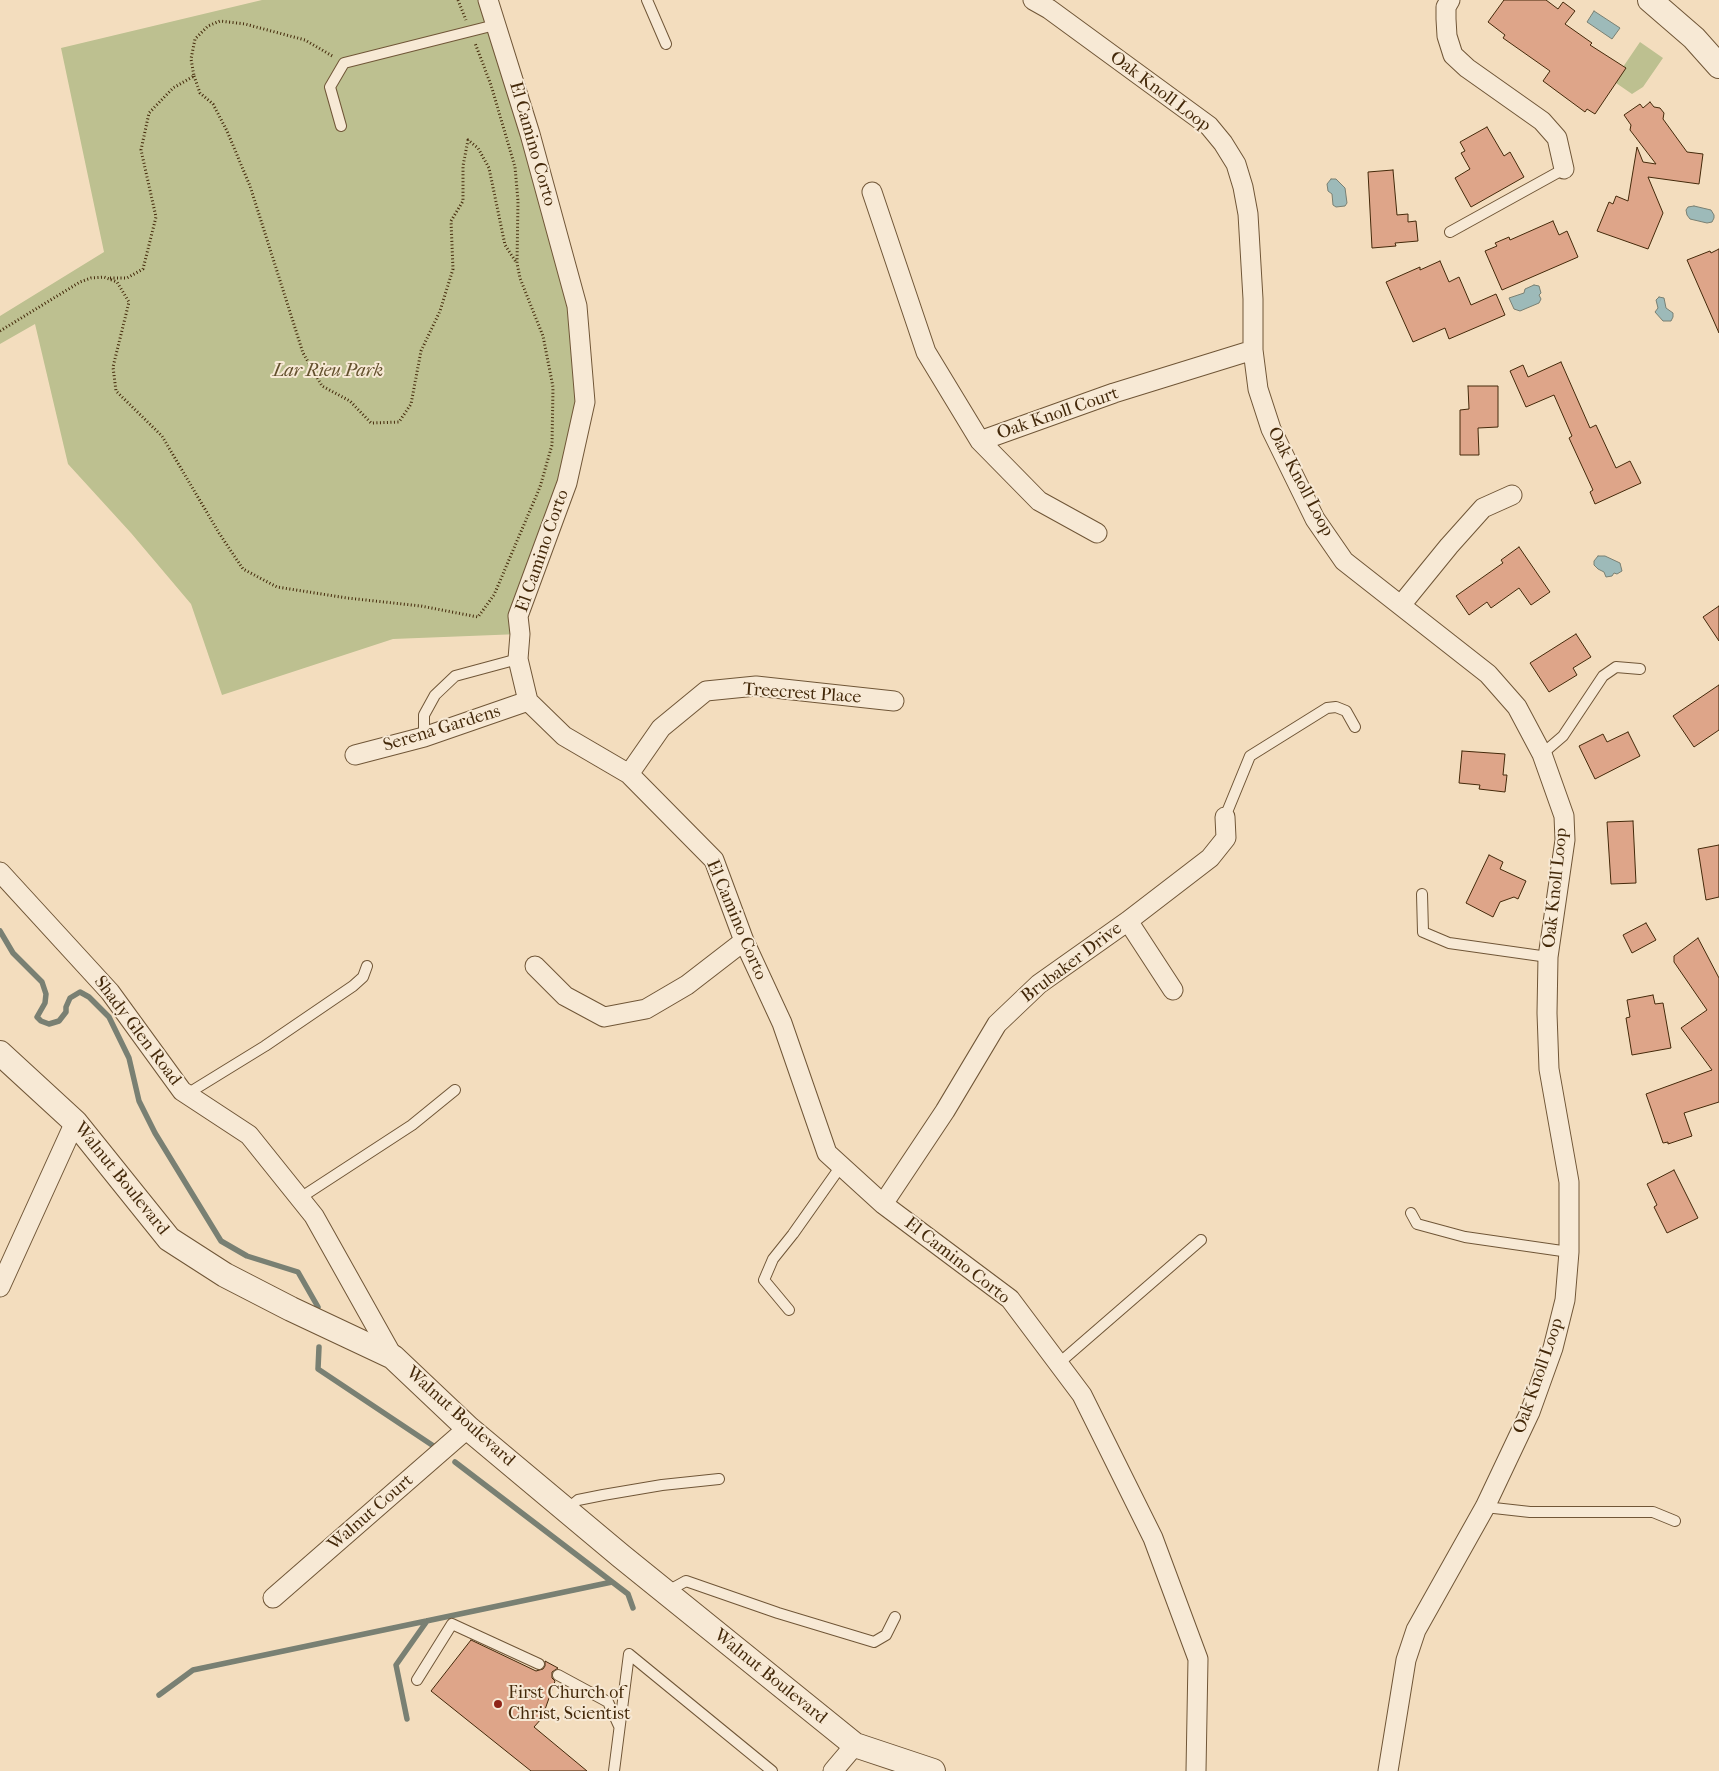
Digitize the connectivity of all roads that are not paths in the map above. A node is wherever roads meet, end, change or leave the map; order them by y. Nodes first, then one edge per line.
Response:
1 (488, 0) edge
2 (647, 0) edge
3 (1033, 0) edge
4 (1450, 0) edge
5 (1650, 0) edge
6 (496, 25) junction
7 (666, 44) dead end
8 (1719, 66) edge
9 (342, 126) dead end
10 (1564, 169) joint
11 (872, 192) dead end
12 (1450, 232) dead end
13 (1254, 350) junction
14 (980, 441) junction
15 (1512, 495) dead end
16 (1097, 533) dead end
17 (1402, 605) junction
18 (518, 659) junction
19 (1640, 669) dead end
20 (528, 701) junction
21 (894, 701) dead end
22 (1355, 727) dead end
23 (424, 738) junction
24 (1542, 754) junction
25 (355, 755) dead end
26 (629, 774) junction
27 (1225, 817) joint
28 (0, 872) edge
29 (1422, 894) dead end
30 (1128, 921) junction
31 (744, 941) junction
32 (1548, 957) junction
33 (367, 966) dead end
34 (535, 966) dead end
35 (1173, 990) dead end
36 (0, 1053) edge
37 (455, 1090) dead end
38 (187, 1094) junction
39 (75, 1122) junction
40 (841, 1166) junction
41 (300, 1198) junction
42 (883, 1204) junction
43 (1411, 1213) dead end
44 (1201, 1240) dead end
45 (1569, 1252) junction
46 (0, 1287) edge
47 (789, 1310) dead end
48 (393, 1357) junction
49 (1058, 1364) junction
50 (468, 1428) junction
51 (719, 1479) dead end
52 (1486, 1507) junction
53 (566, 1510) junction
54 (1675, 1521) dead end
55 (665, 1593) junction
56 (273, 1598) dead end
57 (895, 1617) dead end
58 (538, 1664) dead end
59 (558, 1675) dead end
60 (417, 1680) dead end
61 (619, 1726) junction
62 (855, 1745) junction
63 (614, 1771) edge
64 (772, 1771) edge
65 (833, 1771) edge
66 (933, 1771) edge
67 (1196, 1771) edge
68 (1388, 1771) edge

1 - 6 street, El Camino Corto
2 - 7 lane
3 - 13 street, Oak Knoll Loop
4 - 10 street
5 - 8 street
6 - 9 lane
6 - 18 street, El Camino Corto
10 - 12 lane
11 - 14 street, Oak Knoll Court
13 - 14 street, Oak Knoll Court
13 - 17 street, Oak Knoll Loop
14 - 16 street
15 - 17 street
17 - 24 street, Oak Knoll Loop
18 - 20 street, El Camino Corto
18 - 23 lane
19 - 24 lane
20 - 23 street, Serena Gardens
20 - 26 street, El Camino Corto
21 - 26 street, Treecrest Place
22 - 27 lane
23 - 25 street, Serena Gardens
24 - 32 street, Oak Knoll Loop
26 - 31 street, El Camino Corto
27 - 30 street, Brubaker Drive
28 - 38 street, Shady Glen Road
29 - 32 lane
30 - 35 street
30 - 42 street, Brubaker Drive
31 - 34 street
31 - 40 street, El Camino Corto
32 - 45 street, Oak Knoll Loop
33 - 38 lane
36 - 39 street, Walnut Boulevard
37 - 41 lane
38 - 41 street, Shady Glen Road
39 - 46 street
39 - 48 street, Walnut Boulevard
40 - 42 street, El Camino Corto
40 - 47 lane
41 - 48 street, Shady Glen Road
42 - 49 street, El Camino Corto
43 - 45 lane
44 - 49 lane
45 - 52 street, Oak Knoll Loop
48 - 50 street, Walnut Boulevard
49 - 67 street, El Camino Corto
50 - 53 street, Walnut Boulevard
50 - 56 street, Walnut Court
51 - 53 lane
52 - 54 lane
52 - 68 street, Oak Knoll Loop
53 - 55 street, Walnut Boulevard
55 - 57 lane
55 - 62 street, Walnut Boulevard
58 - 60 lane
59 - 61 lane
61 - 63 lane
61 - 64 lane
62 - 65 street
62 - 66 street, Walnut Boulevard

